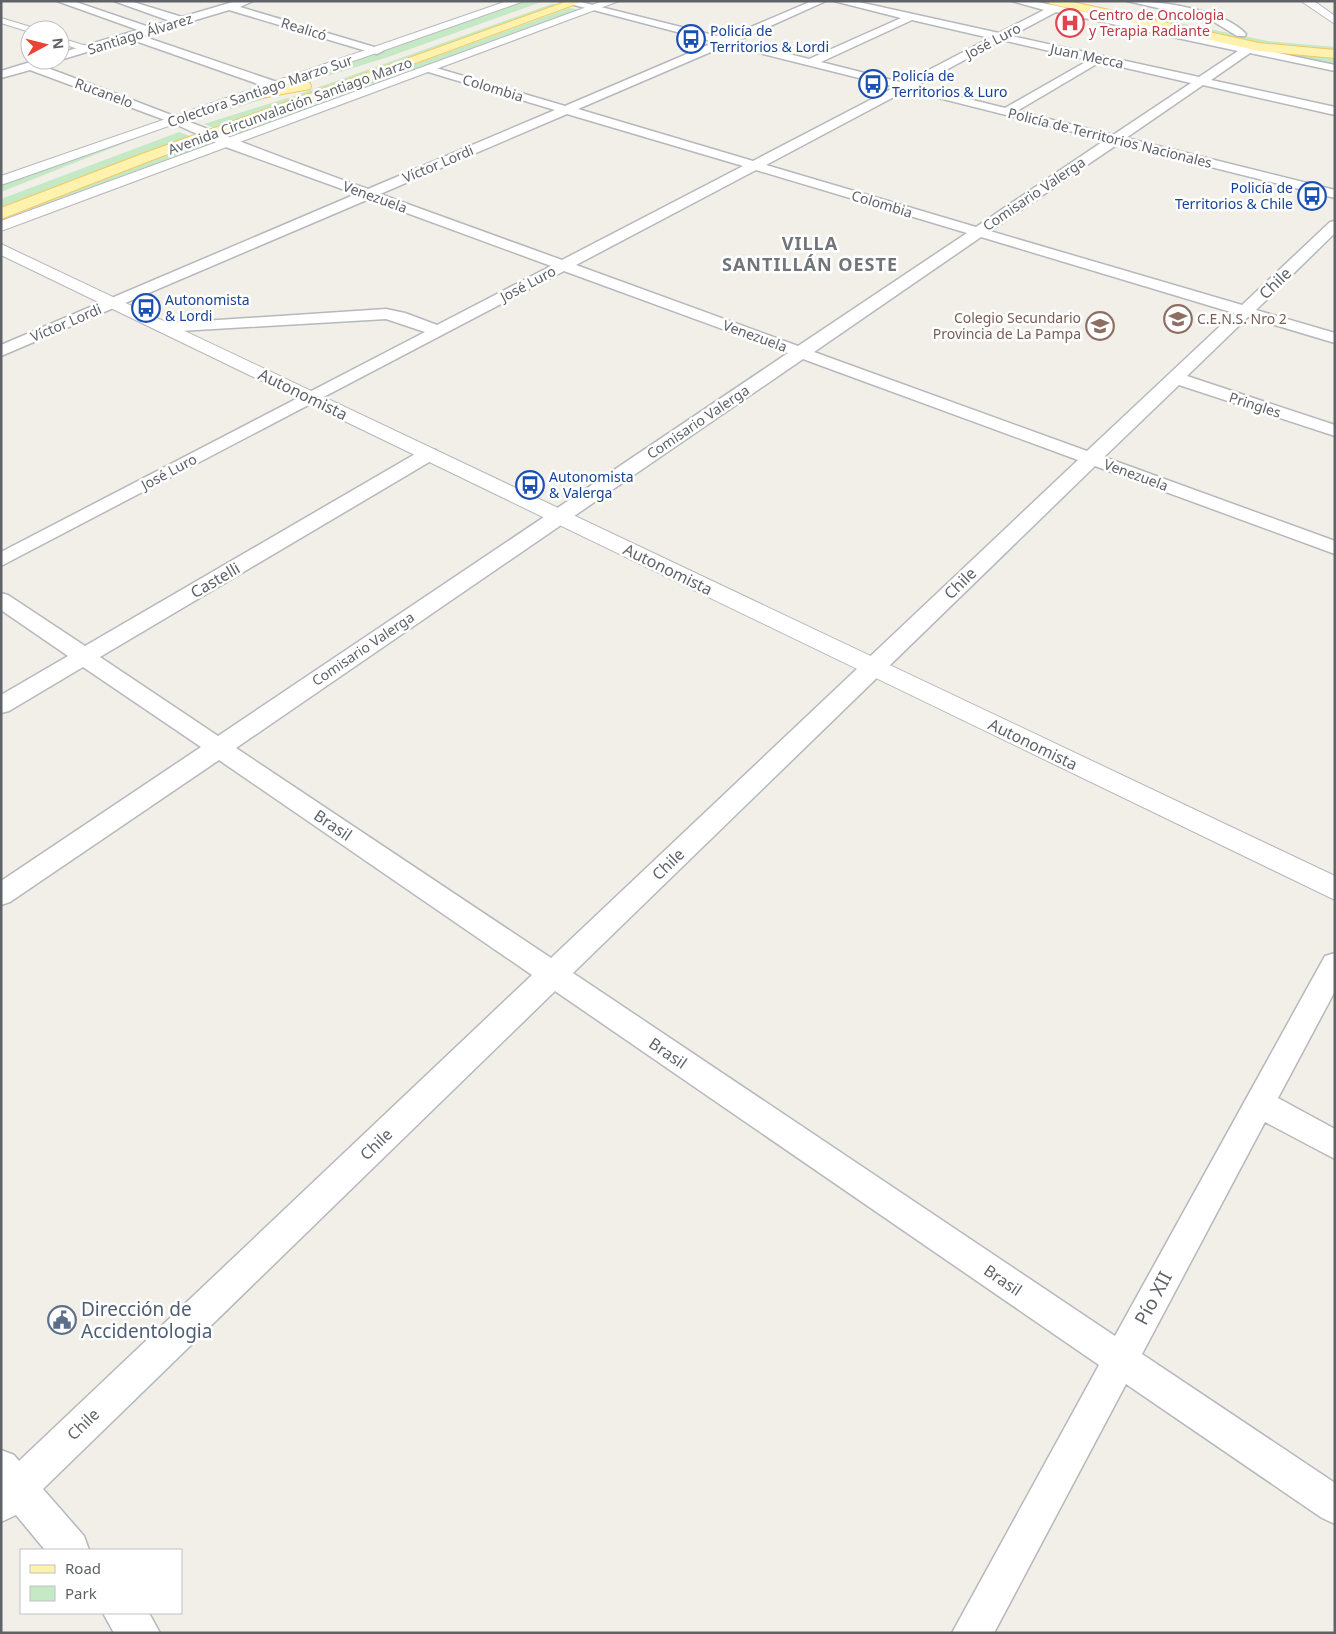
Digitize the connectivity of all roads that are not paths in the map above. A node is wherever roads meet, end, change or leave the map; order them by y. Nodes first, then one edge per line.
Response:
1 (62, 1) edge
2 (117, 1) edge
3 (248, 1) edge
4 (520, 1) edge
5 (553, 1) edge
6 (614, 1) edge
7 (820, 1) edge
8 (839, 1) edge
9 (1017, 1) edge
10 (1081, 1) edge
11 (1132, 1) edge
12 (1306, 1) edge
13 (572, 2) edge
14 (1052, 5) edge
15 (230, 7) junction
16 (86, 9) junction
17 (594, 9) junction
18 (911, 17) junction
19 (182, 21) junction
20 (1335, 21) edge
21 (4, 22) edge
22 (20, 27) edge
23 (150, 31) junction
24 (131, 36) junction
25 (1000, 37) junction
26 (726, 42) junction
27 (1244, 42) junction
28 (70, 43) edge
29 (1335, 45) edge
30 (87, 49) junction
31 (378, 51) junction
32 (70, 54) edge
33 (1335, 54) edge
34 (1098, 59) junction
35 (810, 63) junction
36 (375, 64) junction
37 (1335, 68) edge
38 (20, 69) edge
39 (429, 69) junction
40 (42, 70) edge
41 (1, 75) edge
42 (1200, 81) junction
43 (276, 86) junction
44 (906, 87) junction
45 (245, 97) junction
46 (566, 110) junction
47 (1335, 111) edge
48 (1006, 112) junction
49 (183, 123) junction
50 (210, 135) junction
51 (1115, 139) junction
52 (228, 143) junction
53 (754, 166) junction
54 (1, 181) edge
55 (368, 194) junction
56 (1335, 194) edge
57 (1, 196) edge
58 (1, 214) edge
59 (1335, 225) edge
60 (1, 226) edge
61 (978, 232) junction
62 (1, 249) edge
63 (564, 266) junction
64 (113, 303) junction
65 (1245, 311) junction
66 (163, 327) junction
67 (438, 331) junction
68 (1335, 338) edge
69 (1, 351) edge
70 (801, 352) junction
71 (1175, 378) junction
72 (311, 398) junction
73 (1335, 431) edge
74 (429, 454) junction
75 (1091, 458) junction
76 (559, 517) junction
77 (1335, 548) edge
78 (1, 560) edge
79 (1, 600) edge
80 (84, 656) junction
81 (873, 667) junction
82 (1, 705) edge
83 (219, 748) junction
84 (1335, 889) edge
85 (1, 895) edge
86 (1335, 964) edge
87 (553, 974) junction
88 (1259, 1103) junction
89 (1335, 1145) edge
90 (1120, 1360) junction
91 (7, 1486) edge
92 (1335, 1505) edge
93 (69, 1549) edge
94 (124, 1614) edge
95 (140, 1633) edge
96 (972, 1633) edge

1 - 16 street
2 - 16 street
2 - 19 street
3 - 15 street, Santiago Álvarez
4 - 31 street, Colectora Santiago Marzo Sur
5 - 36 main road, Avenida Circunvalación Santiago Marzo
6 - 17 street
7 - 26 street, Víctor Lordi
8 - 18 street, Juan Mecca
9 - 14 street
10 - 27 main road
11 - 27 street
12 - 20 street
13 - 17 street, Policía de Territorios Nacionales
13 - 50 main road, Avenida Circunvalación Santiago Marzo
14 - 25 street, José Luro
14 - 27 street
14 - 33 main road
15 - 19 street, Santiago Álvarez
15 - 31 street, Realicó
16 - 23 street
17 - 26 street, Policía de Territorios Nacionales
17 - 39 street
18 - 25 street, Juan Mecca
18 - 35 street
19 - 23 street, Santiago Álvarez
21 - 22 street
23 - 24 street, Santiago Álvarez
24 - 30 street, Santiago Álvarez
24 - 43 street
25 - 34 street, Juan Mecca
25 - 44 street, José Luro
26 - 35 street, Policía de Territorios Nacionales
26 - 46 street, Víctor Lordi
27 - 29 main road
27 - 37 street
27 - 42 street, Comisario Valerga
28 - 30 street
30 - 32 street, Santiago Álvarez
31 - 43 street, Colectora Santiago Marzo Sur
34 - 42 street, Juan Mecca
34 - 48 street
35 - 44 street, Policía de Territorios Nacionales
36 - 45 main road
36 - 49 main road, Avenida Circunvalación Santiago Marzo
38 - 41 street
39 - 46 street, Colombia
39 - 52 street
40 - 49 street, Rucanelo
42 - 47 street, Juan Mecca
42 - 51 street, Comisario Valerga
43 - 45 street, Colectora Santiago Marzo Sur
44 - 48 street, Policía de Territorios Nacionales
44 - 53 street, José Luro
45 - 49 street, Colectora Santiago Marzo Sur
46 - 53 street, Colombia
46 - 55 street, Víctor Lordi
48 - 51 street, Policía de Territorios Nacionales
49 - 50 street, Venezuela
49 - 54 street, Colectora Santiago Marzo Sur
49 - 57 main road, Avenida Circunvalación Santiago Marzo
50 - 52 street, Venezuela
50 - 58 main road, Avenida Circunvalación Santiago Marzo
51 - 56 street, Policía de Territorios Nacionales
51 - 61 street, Comisario Valerga
52 - 55 street, Venezuela
52 - 60 street
53 - 61 street, Colombia
53 - 63 street, José Luro
55 - 63 street, Venezuela
55 - 64 street, Víctor Lordi
59 - 65 street, Chile
61 - 65 street, Colombia
61 - 70 street, Comisario Valerga
62 - 64 street, Autonomista
63 - 67 street, José Luro
63 - 70 street, Venezuela
64 - 66 street, Autonomista
64 - 69 street, Víctor Lordi
65 - 68 street, Colombia
65 - 71 street, Chile
66 - 67 street
66 - 72 street, Autonomista
67 - 72 street, José Luro
70 - 75 street, Venezuela
70 - 76 street, Comisario Valerga
71 - 73 street, Pringles
71 - 75 street, Chile
72 - 74 street, Autonomista
72 - 78 street, José Luro
74 - 76 street, Autonomista
74 - 80 street, Castelli
75 - 77 street, Venezuela
75 - 81 street, Chile
76 - 81 street, Autonomista
76 - 83 street, Comisario Valerga
79 - 80 street, Brasil
80 - 82 street, Castelli
80 - 83 street, Brasil
81 - 84 street, Autonomista
81 - 87 street, Chile
83 - 85 street, Comisario Valerga
83 - 87 street, Brasil
86 - 88 street, Pío XII
87 - 90 street, Brasil
87 - 91 street, Chile
88 - 89 street
88 - 90 street, Pío XII
90 - 92 street, Brasil
90 - 96 street, Pío XII
91 - 93 street
94 - 95 street

